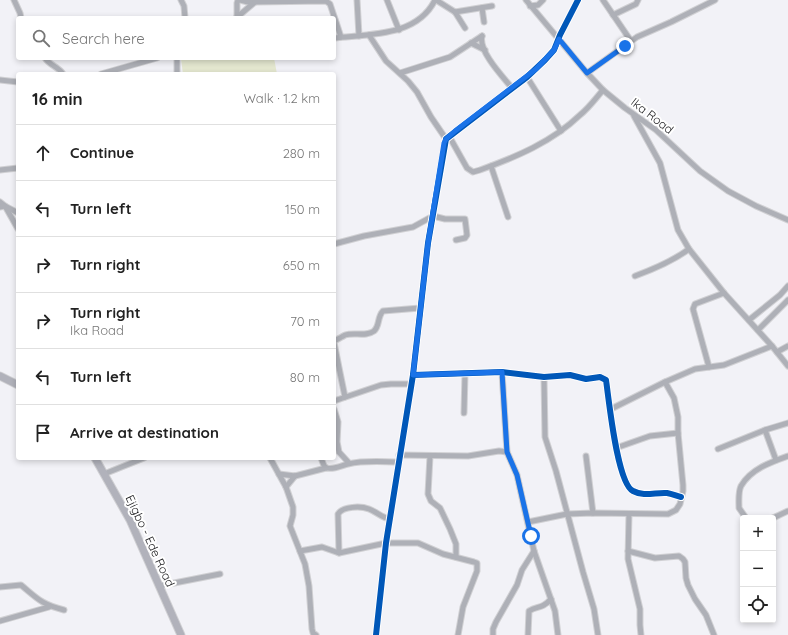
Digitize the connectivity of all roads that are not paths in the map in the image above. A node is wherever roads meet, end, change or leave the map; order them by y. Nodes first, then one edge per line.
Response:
1 (14, 0) edge
2 (181, 0) edge
3 (239, 0) edge
4 (357, 0) edge
5 (387, 0) edge
6 (436, 0) edge
7 (526, 0) edge
8 (543, 0) edge
9 (578, 0) edge
10 (603, 0) edge
11 (638, 0) edge
12 (715, 0) edge
13 (256, 2) junction
14 (492, 6) dead end
15 (530, 6) junction
16 (482, 8) junction
17 (455, 12) junction
18 (613, 15) junction
19 (21, 16) edge
20 (185, 16) edge
21 (236, 16) edge
22 (238, 16) edge
23 (334, 16) edge
24 (336, 22) edge
25 (484, 22) dead end
26 (465, 28) dead end
27 (399, 30) junction
28 (369, 35) junction
29 (359, 36) junction
30 (341, 37) junction
31 (336, 38) edge
32 (559, 39) junction
33 (631, 41) junction
34 (471, 43) junction
35 (485, 50) junction
36 (47, 60) edge
37 (150, 60) edge
38 (177, 60) edge
39 (62, 72) edge
40 (108, 72) edge
41 (177, 72) edge
42 (587, 73) junction
43 (400, 74) junction
44 (527, 77) junction
45 (0, 80) edge
46 (16, 82) edge
47 (512, 88) junction
48 (603, 90) junction
49 (633, 113) junction
50 (561, 130) junction
51 (448, 137) junction
52 (491, 166) junction
53 (16, 168) edge
54 (0, 170) edge
55 (0, 202) edge
56 (2, 206) edge
57 (16, 212) edge
58 (433, 216) junction
59 (508, 217) dead end
60 (788, 220) edge
61 (16, 226) edge
62 (456, 240) dead end
63 (336, 243) edge
64 (689, 249) junction
65 (635, 276) dead end
66 (788, 286) edge
67 (724, 293) junction
68 (788, 300) edge
69 (420, 308) junction
70 (749, 320) junction
71 (758, 330) junction
72 (336, 341) edge
73 (772, 346) junction
74 (788, 346) edge
75 (336, 352) edge
76 (777, 352) junction
77 (709, 366) junction
78 (788, 366) edge
79 (502, 372) junction
80 (465, 373) junction
81 (413, 375) junction
82 (0, 376) edge
83 (544, 377) junction
84 (665, 382) junction
85 (16, 384) edge
86 (411, 384) junction
87 (345, 397) junction
88 (336, 400) edge
89 (611, 409) junction
90 (464, 413) dead end
91 (336, 416) edge
92 (788, 423) edge
93 (765, 430) junction
94 (678, 433) junction
95 (506, 444) junction
96 (616, 448) junction
97 (718, 449) dead end
98 (499, 451) junction
99 (507, 452) junction
100 (399, 455) junction
101 (430, 456) junction
102 (586, 456) dead end
103 (788, 456) edge
104 (96, 460) edge
105 (139, 460) edge
106 (271, 460) edge
107 (322, 460) edge
108 (776, 460) junction
109 (399, 462) junction
110 (349, 463) junction
111 (326, 468) junction
112 (104, 474) junction
113 (279, 474) junction
114 (295, 476) junction
115 (286, 488) junction
116 (681, 497) junction
117 (788, 511) edge
118 (593, 512) junction
119 (567, 514) junction
120 (629, 514) junction
121 (744, 515) edge
122 (776, 517) edge
123 (390, 519) junction
124 (528, 522) junction
125 (386, 543) junction
126 (300, 551) junction
127 (534, 551) junction
128 (628, 551) junction
129 (339, 553) junction
130 (456, 557) junction
131 (220, 574) dead end
132 (159, 586) junction
133 (0, 587) edge
134 (551, 599) junction
135 (49, 606) junction
136 (64, 610) dead end
137 (0, 621) edge
138 (181, 635) edge
139 (316, 635) edge
140 (376, 635) edge
141 (458, 635) edge
142 (493, 635) edge
143 (528, 635) edge
144 (558, 635) edge
145 (598, 635) edge
146 (641, 635) edge
147 (714, 635) edge

1 - 19 street
2 - 20 street
3 - 13 street
3 - 21 street
4 - 29 street
5 - 27 street
6 - 17 street
6 - 27 street
7 - 15 street, Ika Road
8 - 15 street
9 - 32 street
10 - 18 street
11 - 18 street
12 - 33 street
13 - 22 street
13 - 23 street
14 - 16 street
15 - 32 street, Ika Road
16 - 17 street
16 - 25 street
17 - 26 street
18 - 33 street
24 - 30 street
27 - 28 street
28 - 29 street
28 - 43 street
29 - 30 street
30 - 31 street
32 - 42 street, Ika Road
32 - 44 street
33 - 42 street
34 - 35 street
34 - 35 street
34 - 43 street
35 - 47 street
36 - 39 street
37 - 40 street
38 - 41 street
42 - 48 street, Ika Road
43 - 51 street
44 - 47 street
44 - 50 street
45 - 46 street
47 - 51 street
48 - 49 street, Ika Road
48 - 50 street
49 - 60 street, Ika Road
49 - 64 street
50 - 52 street
51 - 52 street
51 - 58 street
52 - 59 street
53 - 54 street
55 - 56 street
56 - 57 street
56 - 61 street
58 - 62 street
58 - 63 street
58 - 69 street
64 - 65 street
64 - 67 street
66 - 70 street
67 - 70 street
67 - 77 street
68 - 71 street
69 - 72 street
69 - 81 street
70 - 71 street
71 - 73 street
73 - 76 street
73 - 77 street
74 - 76 street
75 - 87 street
76 - 78 street
77 - 84 street
79 - 80 street
79 - 83 street
79 - 95 street
80 - 81 street
80 - 90 street
81 - 86 street
82 - 85 main road
83 - 89 street
83 - 119 street
84 - 89 street
84 - 94 street
86 - 87 street
86 - 100 street
87 - 88 street
89 - 96 street
91 - 110 street
92 - 93 street
93 - 97 street
93 - 108 street
94 - 96 street
94 - 116 street
95 - 98 street
95 - 99 street
96 - 116 street
98 - 99 street
98 - 101 street
99 - 124 street
100 - 101 street
100 - 109 street
101 - 130 street
102 - 118 street
103 - 108 street
104 - 112 main road, Ejigbo - Ede Road
105 - 112 street
106 - 113 street
107 - 111 street
108 - 121 street
109 - 110 street
109 - 123 street
110 - 111 street
111 - 114 street
112 - 132 main road, Ejigbo - Ede Road
113 - 114 street
113 - 115 street
114 - 115 street
115 - 126 street
116 - 120 street
117 - 122 street
118 - 119 street
118 - 120 street
119 - 124 street
119 - 145 street
120 - 128 street
123 - 125 street
123 - 129 street
124 - 127 street
125 - 129 street
125 - 130 street
125 - 140 street
126 - 129 street
126 - 139 street
127 - 134 street
127 - 142 street
128 - 146 street
128 - 147 street
130 - 141 street
131 - 132 street
132 - 138 main road, Ejigbo - Ede Road
133 - 135 street
134 - 143 street
134 - 144 street
135 - 136 street
135 - 137 street

